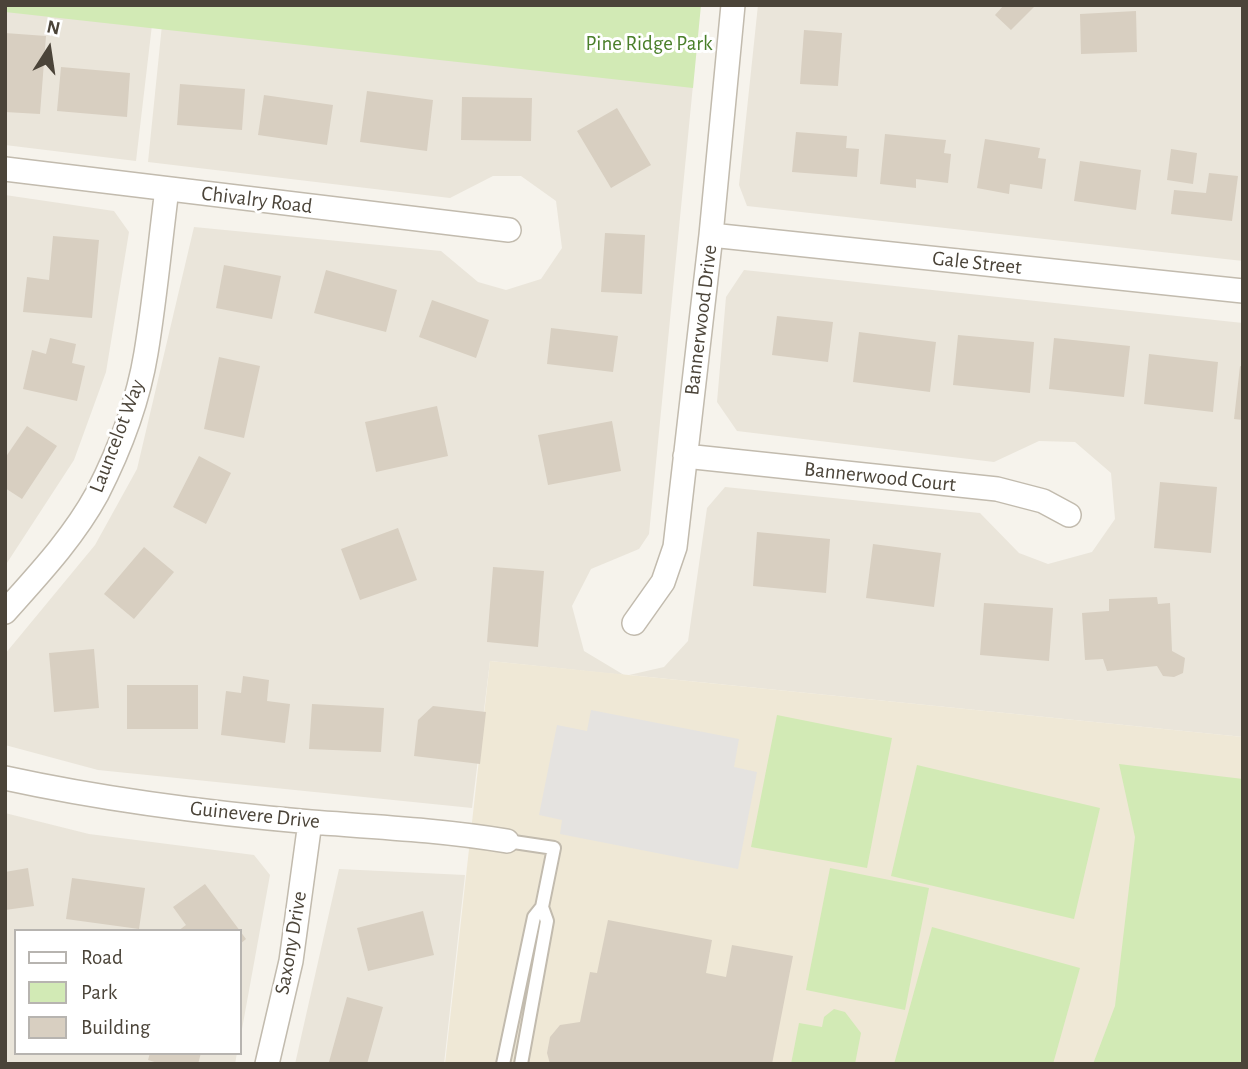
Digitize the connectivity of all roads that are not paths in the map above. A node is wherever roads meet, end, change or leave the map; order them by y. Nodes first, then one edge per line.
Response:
1 (733, 5) edge
2 (5, 169) edge
3 (167, 189) junction
4 (509, 230) dead end
5 (711, 235) junction
6 (1243, 291) edge
7 (685, 456) junction
8 (1069, 515) dead end
9 (5, 612) edge
10 (634, 623) dead end
11 (5, 778) edge
12 (310, 822) junction
13 (507, 841) joint
14 (542, 907) junction
15 (267, 1064) edge
16 (503, 1064) edge
17 (521, 1064) edge

1 - 5 street, Bannerwood Drive
2 - 3 street, Chivalry Road
3 - 4 street, Chivalry Road
3 - 9 street, Launcelot Way
5 - 6 street, Gale Street
5 - 7 street, Bannerwood Drive
7 - 8 street, Bannerwood Court
7 - 10 street, Bannerwood Drive
11 - 12 street, Guinevere Drive
12 - 13 street, Guinevere Drive
12 - 15 street, Saxony Drive
13 - 14 lane
14 - 16 lane
14 - 17 lane

